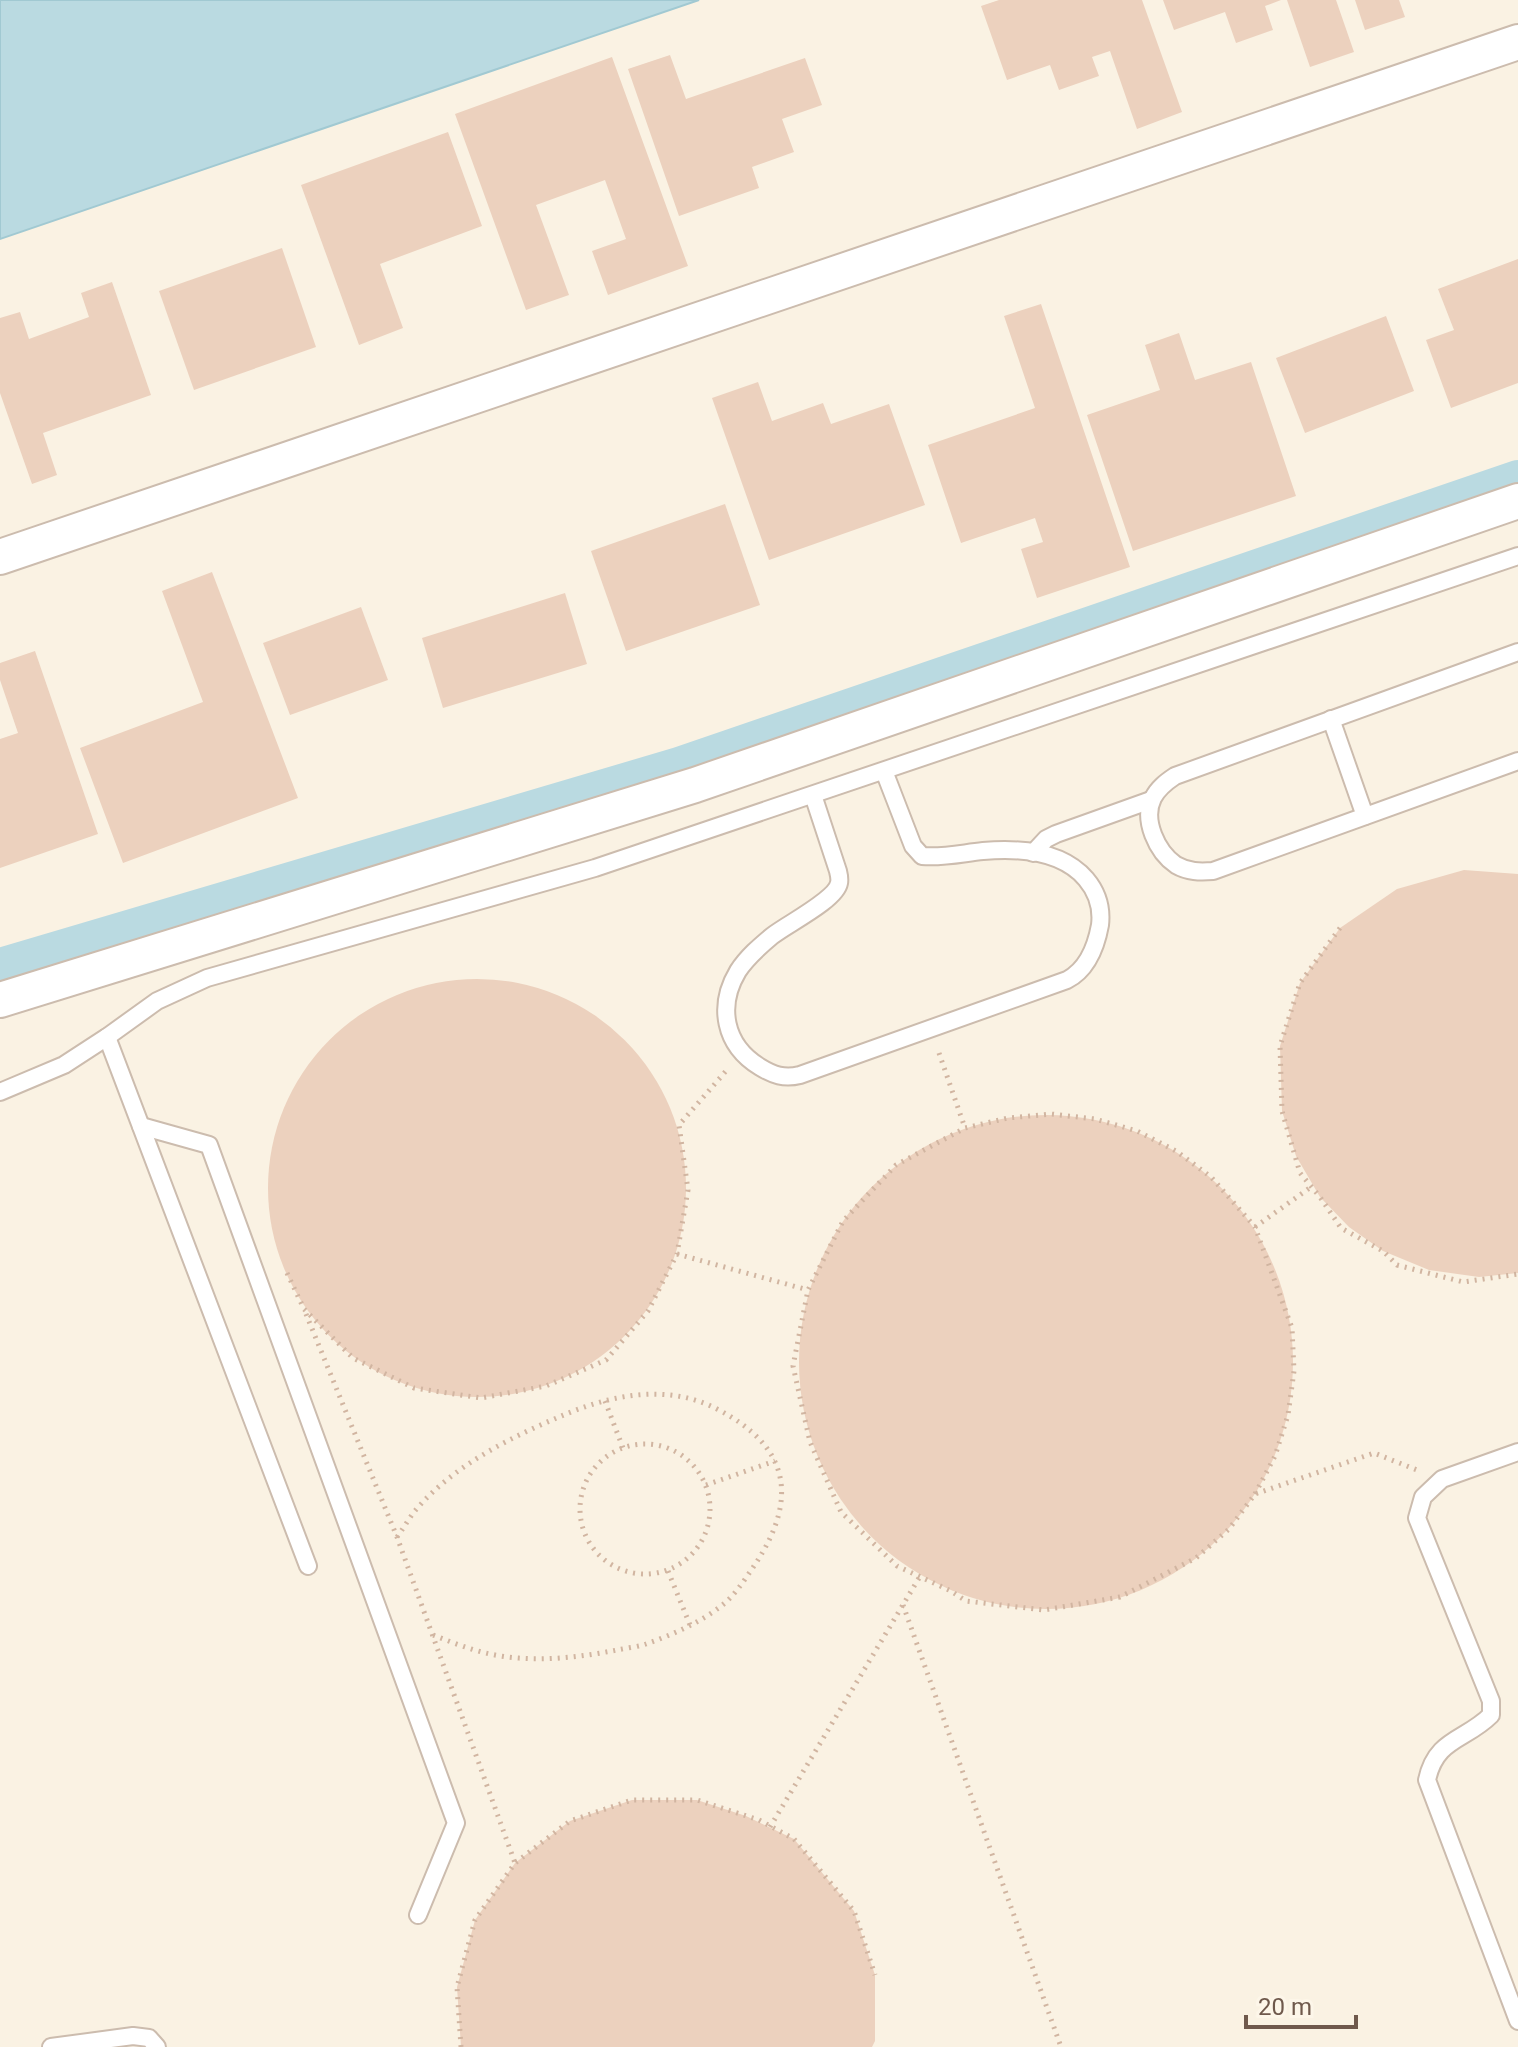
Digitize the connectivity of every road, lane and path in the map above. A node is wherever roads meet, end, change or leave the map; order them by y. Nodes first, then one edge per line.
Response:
1 (1518, 42) edge
2 (1518, 501) edge
3 (1518, 556) edge
4 (0, 557) edge
5 (1518, 652) edge
6 (1331, 719) junction
7 (1518, 761) edge
8 (884, 771) junction
9 (813, 795) junction
10 (1151, 800) junction
11 (1365, 816) junction
12 (1033, 853) junction
13 (1340, 928) dead end
14 (0, 1000) edge
15 (931, 1029) junction
16 (107, 1037) junction
17 (742, 1052) junction
18 (0, 1092) edge
19 (141, 1126) junction
20 (965, 1128) junction
21 (1311, 1187) junction
22 (1255, 1227) junction
23 (677, 1254) junction
24 (286, 1270) dead end
25 (1518, 1274) edge
26 (808, 1290) junction
27 (304, 1309) junction
28 (605, 1401) junction
29 (623, 1448) junction
30 (1518, 1452) edge
31 (775, 1461) junction
32 (1442, 1479) junction
33 (706, 1485) junction
34 (1255, 1494) junction
35 (397, 1537) junction
36 (308, 1566) dead end
37 (668, 1571) junction
38 (919, 1577) junction
39 (903, 1605) junction
40 (690, 1625) junction
41 (433, 1635) junction
42 (770, 1827) junction
43 (515, 1863) junction
44 (418, 1915) dead end
45 (875, 1975) dead end
46 (1518, 2021) edge
47 (55, 2047) edge
48 (157, 2047) edge
49 (461, 2047) edge
50 (1061, 2047) edge

1 - 4 street
2 - 14 street
3 - 8 lane
5 - 6 lane
6 - 10 lane
6 - 11 lane
7 - 11 lane
8 - 9 lane
8 - 12 lane
9 - 16 lane
9 - 17 lane
10 - 11 lane
10 - 12 lane
12 - 15 lane
13 - 21 path
15 - 17 lane
15 - 20 path
16 - 18 lane
16 - 19 lane
17 - 23 path
19 - 36 lane
19 - 44 lane
20 - 22 path
20 - 26 path
21 - 22 path
21 - 25 path
22 - 34 path
23 - 26 path
23 - 27 path
24 - 27 path
26 - 38 path
27 - 35 path
28 - 29 path
28 - 31 path
28 - 35 path
29 - 33 path
29 - 37 path
30 - 32 lane
31 - 33 path
31 - 40 path
32 - 34 path
32 - 46 lane
33 - 37 path
34 - 38 path
35 - 41 path
37 - 40 path
38 - 39 path
39 - 42 path
39 - 50 path
40 - 41 path
41 - 43 path
42 - 43 path
42 - 45 path
43 - 49 path
47 - 48 lane

